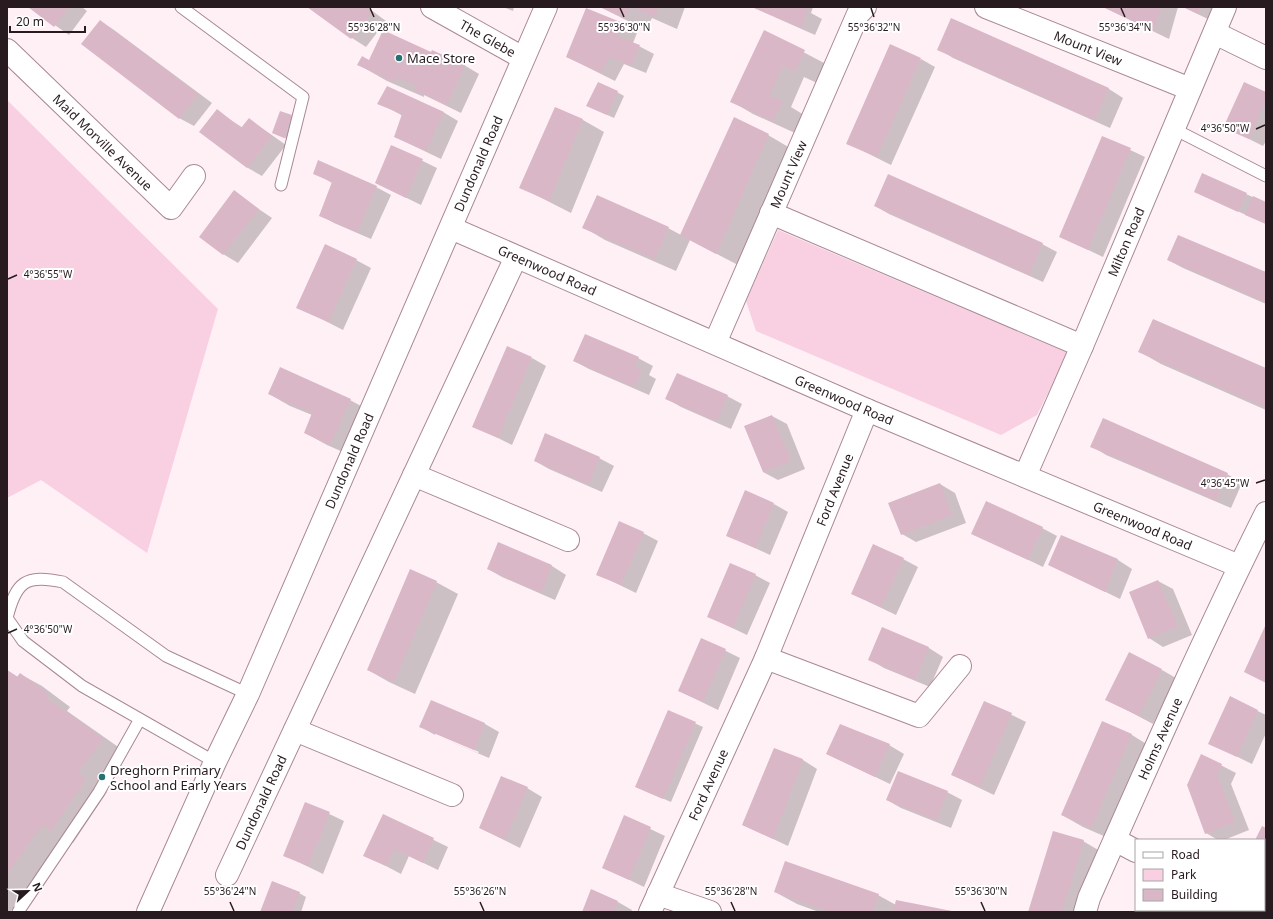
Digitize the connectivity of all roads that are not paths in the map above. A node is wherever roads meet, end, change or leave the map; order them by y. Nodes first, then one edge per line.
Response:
1 (181, 7) edge
2 (432, 7) edge
3 (546, 7) edge
4 (865, 7) edge
5 (986, 7) edge
6 (1225, 7) edge
7 (1215, 33) junction
8 (7, 50) edge
9 (523, 58) junction
10 (1266, 58) edge
11 (1190, 89) junction
12 (1174, 129) junction
13 (194, 176) dead end
14 (1266, 176) edge
15 (281, 185) dead end
16 (771, 213) junction
17 (451, 228) junction
18 (516, 257) junction
19 (714, 343) junction
20 (1082, 346) junction
21 (867, 410) junction
22 (414, 475) junction
23 (1024, 476) junction
24 (1266, 513) edge
25 (568, 540) dead end
26 (1239, 566) junction
27 (766, 658) junction
28 (960, 666) dead end
29 (248, 694) junction
30 (140, 719) junction
31 (295, 730) junction
32 (215, 762) junction
33 (452, 795) dead end
34 (1115, 840) junction
35 (1135, 850) edge
36 (227, 875) dead end
37 (654, 903) edge
38 (18, 912) edge
39 (148, 912) edge
40 (710, 912) edge
41 (1085, 912) edge

1 - 15 lane
2 - 9 street, The Glebe
3 - 9 street, Dundonald Road
4 - 16 street, Mount View
5 - 11 street, Mount View
6 - 7 street, Milton Road
7 - 10 street
7 - 11 street, Milton Road
8 - 13 street, Maid Morville Avenue
9 - 17 street, Dundonald Road
11 - 12 street, Milton Road
12 - 14 lane
12 - 20 street, Milton Road
16 - 19 street, Mount View
16 - 20 street
17 - 18 street, Greenwood Road
17 - 29 street, Dundonald Road
18 - 19 street, Greenwood Road
18 - 22 street, Dundonald Road
19 - 21 street, Greenwood Road
20 - 23 street, Milton Road
21 - 23 street, Greenwood Road
21 - 27 street, Ford Avenue
22 - 25 street
22 - 31 street, Dundonald Road
23 - 26 street, Greenwood Road
24 - 26 street, Holms Avenue
26 - 34 street, Holms Avenue
27 - 28 street
27 - 37 street, Ford Avenue
29 - 30 lane
29 - 32 street, Dundonald Road
30 - 32 lane
30 - 38 lane
31 - 33 street
31 - 36 street, Dundonald Road
32 - 39 street, Dundonald Road
34 - 35 street
34 - 41 street, Holms Avenue
37 - 40 street

